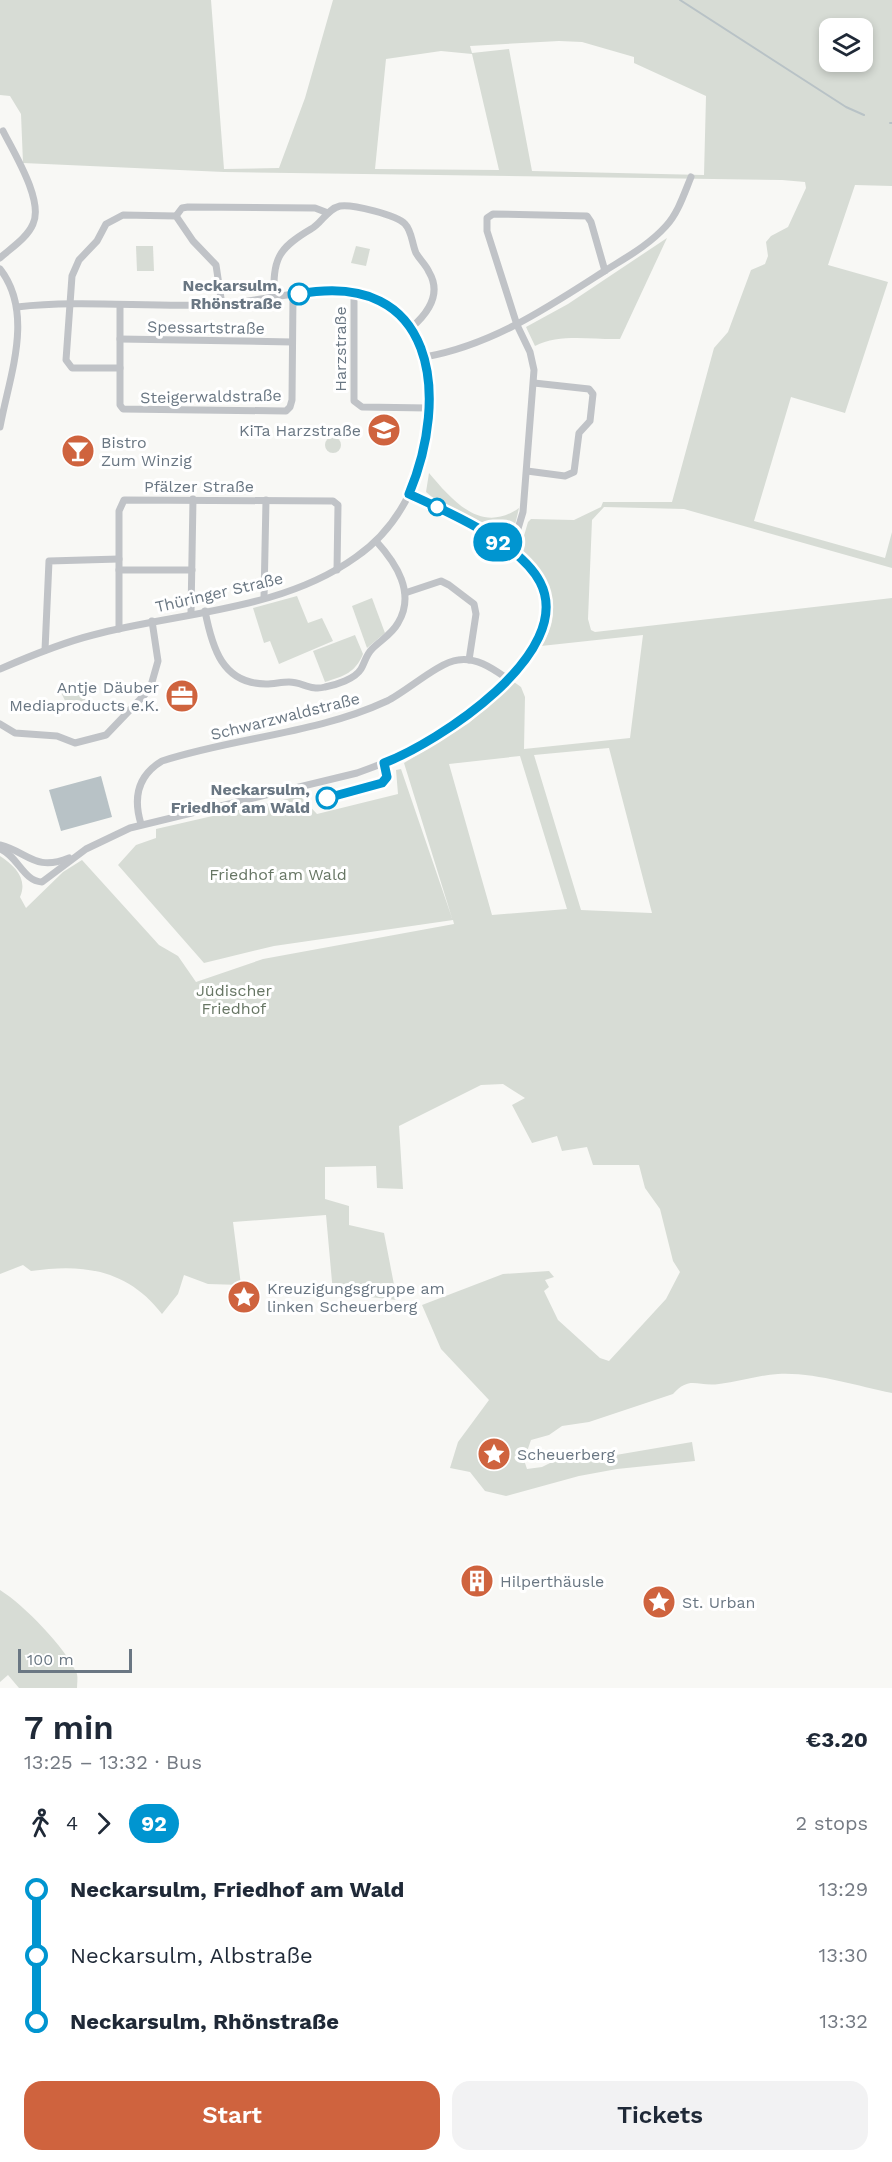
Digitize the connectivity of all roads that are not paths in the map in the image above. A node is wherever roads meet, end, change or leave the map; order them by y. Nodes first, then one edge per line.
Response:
1 (3, 131) dead end
2 (691, 177) dead end
3 (328, 213) junction
4 (176, 216) junction
5 (0, 258) edge
6 (0, 269) edge
7 (605, 271) junction
8 (354, 292) junction
9 (292, 296) junction
10 (274, 298) junction
11 (68, 305) junction
12 (222, 305) junction
13 (17, 307) junction
14 (120, 307) junction
15 (517, 325) junction
16 (412, 327) junction
17 (120, 339) junction
18 (292, 342) junction
19 (425, 357) junction
20 (120, 368) junction
21 (534, 383) junction
22 (4, 390) edge
23 (428, 408) junction
24 (0, 427) edge
25 (527, 471) junction
26 (409, 494) junction
27 (193, 499) junction
28 (266, 500) junction
29 (376, 541) junction
30 (511, 552) junction
31 (119, 559) junction
32 (119, 570) junction
33 (192, 570) junction
34 (337, 570) junction
35 (405, 593) junction
36 (264, 598) junction
37 (205, 611) junction
38 (191, 614) junction
39 (152, 621) junction
40 (118, 629) junction
41 (45, 650) junction
42 (469, 660) junction
43 (0, 669) edge
44 (508, 679) junction
45 (0, 724) edge
46 (141, 824) junction
47 (0, 847) edge
48 (76, 855) junction

1 - 5 street
2 - 7 street
3 - 4 street
3 - 10 street
3 - 16 street
4 - 11 street
4 - 12 street
6 - 13 street
7 - 15 street
7 - 15 street
8 - 9 street, Thüringer Straße
8 - 16 street, Thüringer Straße
8 - 23 street, Harzstraße
9 - 10 street, Thüringer Straße
9 - 18 street, Steigerwaldstraße
10 - 12 street, Thüringer Straße
11 - 13 street, Thüringer Straße
11 - 14 street, Thüringer Straße
11 - 20 street
12 - 14 street, Thüringer Straße
13 - 22 street
14 - 17 street, Steigerwaldstraße
15 - 19 street
15 - 21 street
16 - 19 street, Thüringer Straße
17 - 18 street, Spessartstraße
17 - 20 street, Steigerwaldstraße
18 - 20 street, Steigerwaldstraße
19 - 23 street, Thüringer Straße
21 - 25 street
21 - 25 street
22 - 24 street
23 - 26 street, Thüringer Straße
25 - 30 street
26 - 29 street, Thüringer Straße
26 - 30 street
27 - 28 street, Pfälzer Straße
27 - 31 street, Pfälzer Straße
27 - 33 street
28 - 34 street, Pfälzer Straße
28 - 36 street
29 - 34 street, Thüringer Straße
29 - 35 street
30 - 44 street
31 - 32 street, Pfälzer Straße
31 - 41 street
32 - 33 street
32 - 40 street, Pfälzer Straße
33 - 38 street
34 - 36 street, Thüringer Straße
35 - 37 street
35 - 42 street
36 - 37 street, Thüringer Straße
37 - 38 street, Thüringer Straße
38 - 39 street, Thüringer Straße
39 - 40 street, Thüringer Straße
39 - 45 street
40 - 41 street, Thüringer Straße
41 - 43 street, Thüringer Straße
42 - 44 street
42 - 46 street, Schwarzwaldstraße
44 - 46 street
46 - 48 street
47 - 48 street
47 - 48 street

